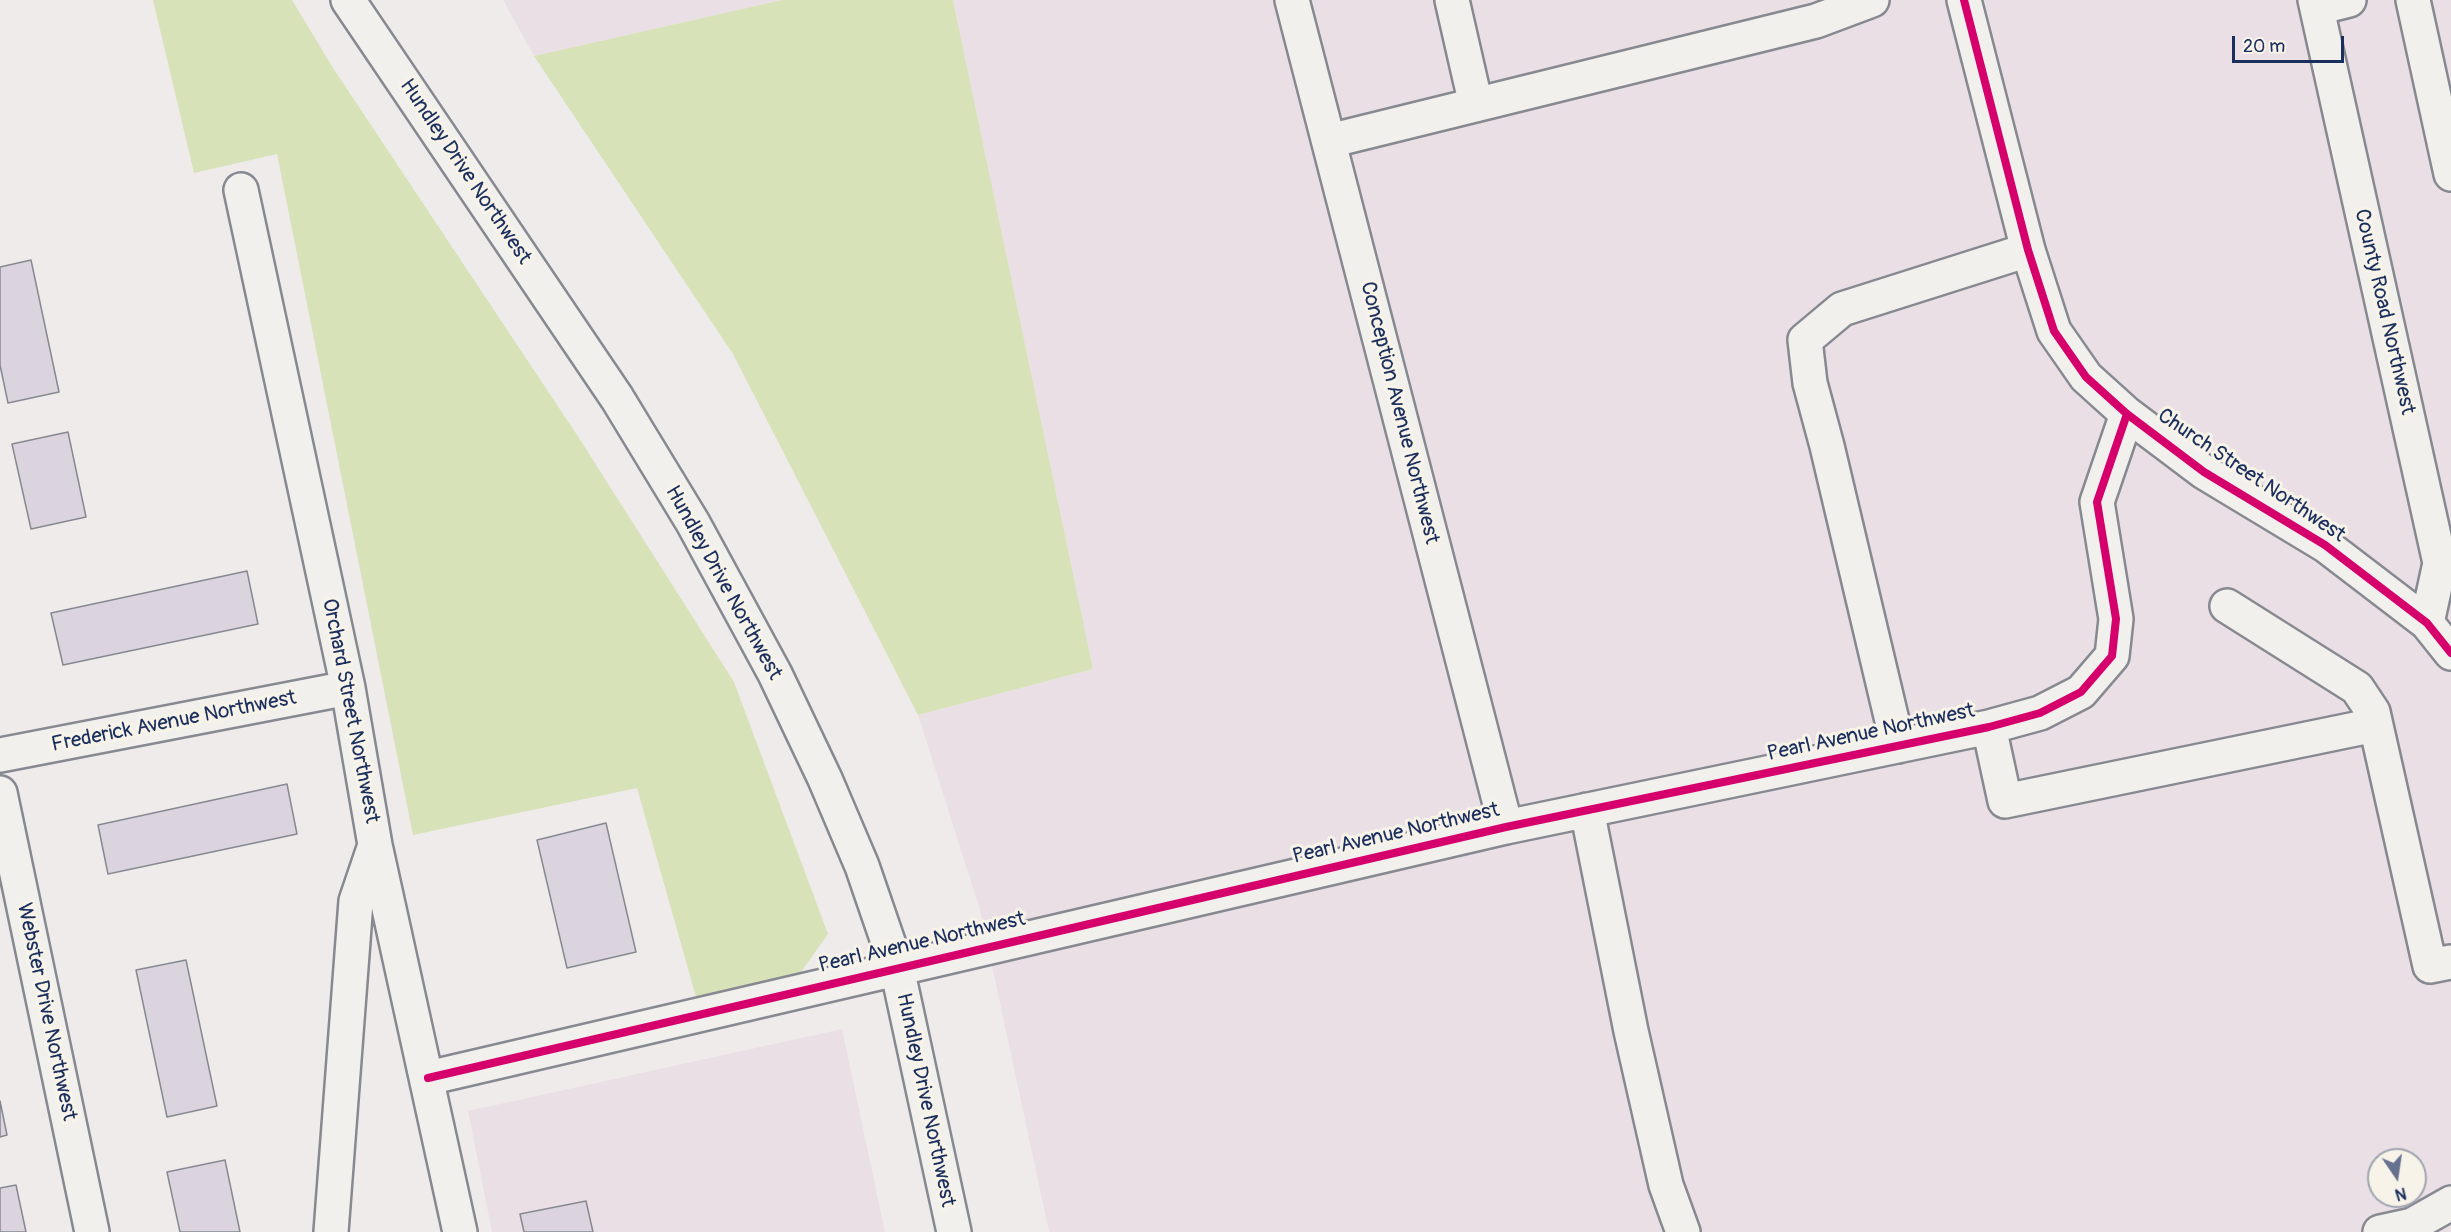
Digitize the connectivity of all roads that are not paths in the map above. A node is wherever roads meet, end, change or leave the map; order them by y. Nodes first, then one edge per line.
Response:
1 (348, 0) edge
2 (1292, 0) edge
3 (1452, 0) edge
4 (1872, 0) edge
5 (1964, 0) edge
6 (2349, 0) edge
7 (2413, 0) edge
8 (2316, 4) edge
9 (1476, 105) junction
10 (1329, 141) junction
11 (2451, 174) edge
12 (241, 190) dead end
13 (2028, 250) junction
14 (2127, 414) junction
15 (2227, 606) dead end
16 (2427, 623) junction
17 (2451, 654) edge
18 (348, 688) junction
19 (2375, 725) junction
20 (1989, 727) junction
21 (1898, 746) junction
22 (0, 755) edge
23 (0, 793) edge
24 (1587, 810) junction
25 (1506, 827) junction
26 (375, 844) junction
27 (2451, 962) edge
28 (897, 968) junction
29 (428, 1078) junction
30 (2451, 1203) edge
31 (92, 1232) edge
32 (332, 1232) edge
33 (460, 1232) edge
34 (954, 1232) edge
35 (1683, 1232) edge
36 (2380, 1232) edge

1 - 28 street, Hundley Drive Northwest
2 - 10 street, Conception Avenue Northwest
3 - 9 street
4 - 9 street
5 - 13 street, Church Street Northwest
6 - 8 street
7 - 11 street
8 - 16 street, County Road Northwest
9 - 10 street
10 - 25 street, Conception Avenue Northwest
12 - 18 street, Orchard Street Northwest
13 - 14 street, Church Street Northwest
13 - 21 street
14 - 16 street, Church Street Northwest
14 - 20 street, Pearl Avenue Northwest
15 - 19 street
16 - 17 street, Church Street Northwest
18 - 22 street, Frederick Avenue Northwest
18 - 26 street, Orchard Street Northwest
19 - 20 street
19 - 27 street
20 - 21 street, Pearl Avenue Northwest
21 - 24 street, Pearl Avenue Northwest
23 - 31 street, Webster Drive Northwest
24 - 25 street, Pearl Avenue Northwest
24 - 35 street
25 - 28 street, Pearl Avenue Northwest
26 - 29 street, Orchard Street Northwest
26 - 32 street
28 - 29 street, Pearl Avenue Northwest
28 - 34 street, Hundley Drive Northwest
29 - 33 street, Orchard Street Northwest
30 - 36 street

